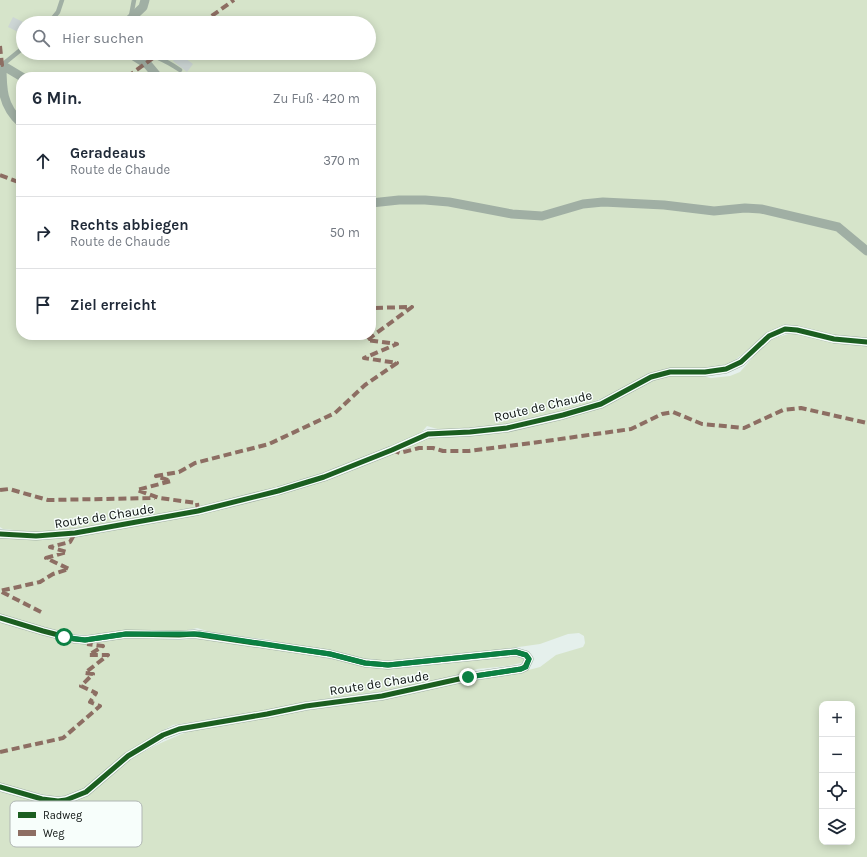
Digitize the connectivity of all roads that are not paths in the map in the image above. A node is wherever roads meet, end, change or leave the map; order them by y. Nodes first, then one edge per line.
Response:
1 (62, 0) edge
2 (134, 0) edge
3 (145, 0) edge
4 (55, 16) edge
5 (129, 16) edge
6 (133, 16) edge
7 (16, 54) edge
8 (140, 60) edge
9 (163, 60) edge
10 (2, 65) junction
11 (180, 70) dead end
12 (153, 72) edge
13 (16, 73) edge
14 (16, 118) edge
15 (376, 202) edge
16 (867, 251) edge
17 (867, 342) edge
18 (0, 534) edge
19 (0, 618) edge
20 (0, 787) edge

1 - 4 lane
2 - 5 lane
3 - 6 street
7 - 10 lane
8 - 12 street
9 - 11 lane
10 - 13 street
10 - 14 street
15 - 16 street
17 - 18 street, Route de Chaude
19 - 20 street, Route de Chaude

